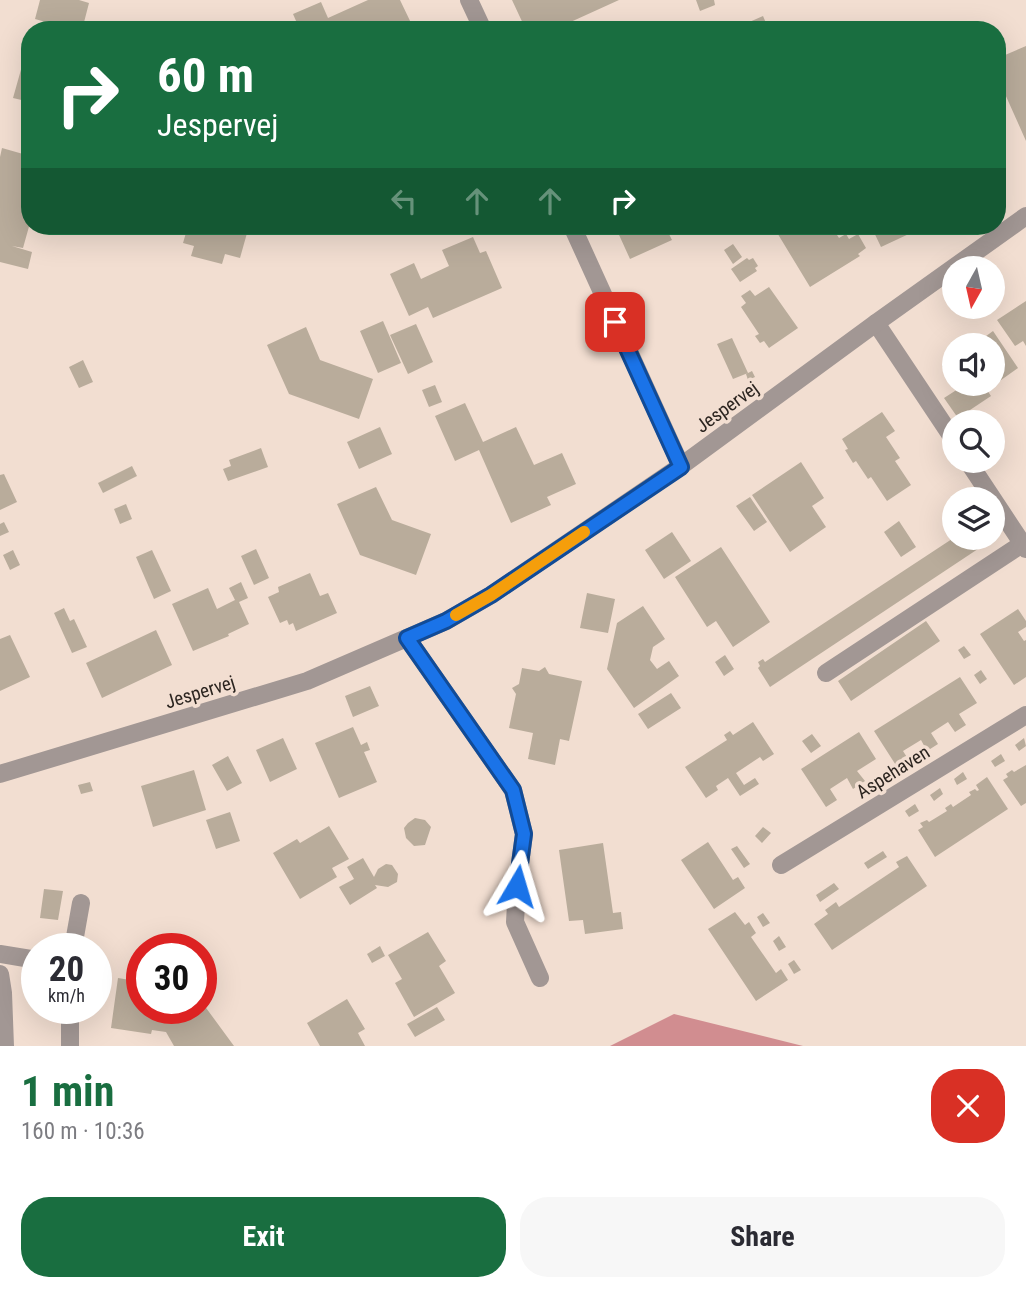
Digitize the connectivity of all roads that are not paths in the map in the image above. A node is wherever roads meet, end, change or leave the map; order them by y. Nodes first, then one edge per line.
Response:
1 (469, 0) edge
2 (479, 21) edge
3 (1026, 216) edge
4 (1006, 230) edge
5 (576, 235) edge
6 (999, 235) edge
7 (876, 323) junction
8 (942, 422) edge
9 (681, 467) junction
10 (976, 473) edge
11 (1024, 547) edge
12 (407, 638) junction
13 (826, 673) dead end
14 (1026, 715) edge
15 (0, 774) edge
16 (781, 865) dead end
17 (81, 904) dead end
18 (76, 933) edge
19 (0, 954) edge
20 (21, 957) edge
21 (0, 974) edge
22 (540, 978) dead end
23 (70, 1024) edge
24 (5, 1046) edge
25 (69, 1046) edge

1 - 2 street
3 - 4 street, Jespervej
5 - 9 street
6 - 7 street, Jespervej
7 - 8 street
7 - 9 street, Jespervej
9 - 12 street, Jespervej
10 - 11 street
11 - 13 street
12 - 15 street, Jespervej
12 - 22 street
14 - 16 street, Aspehaven
17 - 18 street
19 - 20 street
21 - 24 street
23 - 25 street

